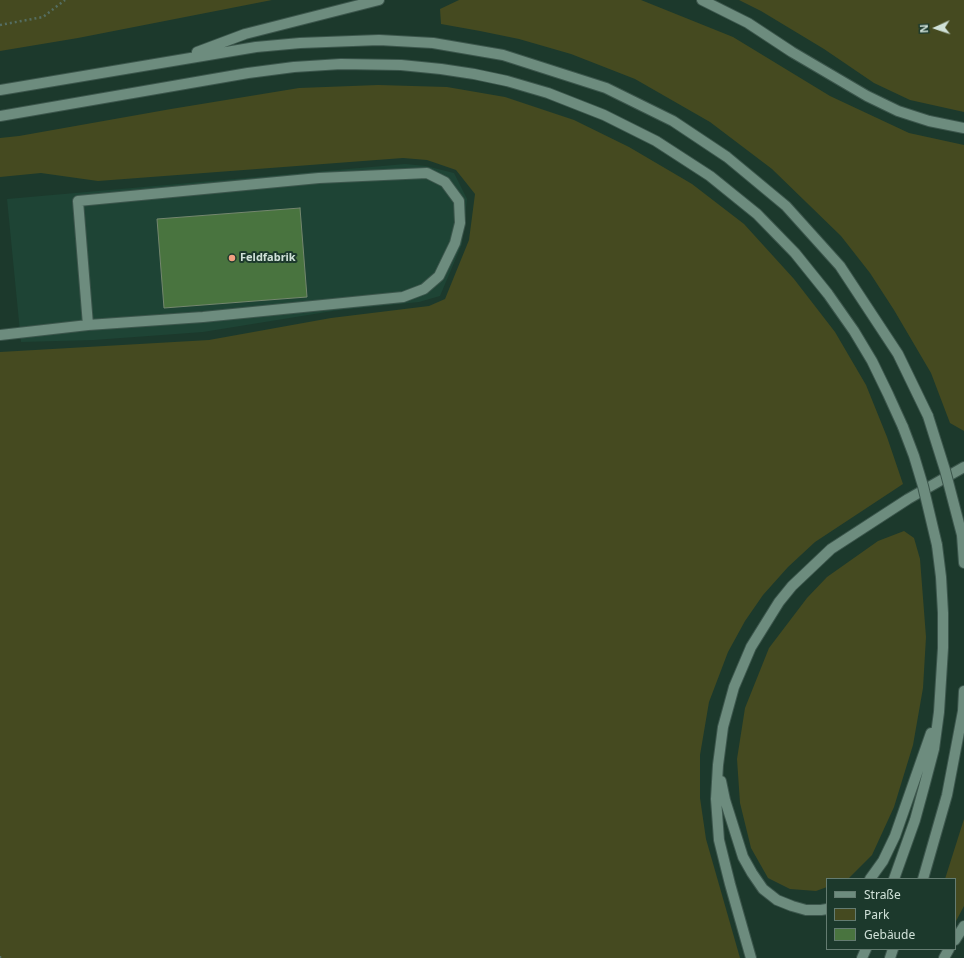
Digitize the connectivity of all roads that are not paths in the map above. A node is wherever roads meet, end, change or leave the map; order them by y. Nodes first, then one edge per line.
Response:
1 (379, 0) edge
2 (702, 0) edge
3 (176, 60) junction
4 (0, 90) edge
5 (0, 116) edge
6 (964, 128) edge
7 (88, 325) junction
8 (0, 334) edge
9 (964, 467) edge
10 (964, 563) edge
11 (964, 690) edge
12 (939, 712) junction
13 (718, 765) junction
14 (871, 878) edge
15 (894, 878) edge
16 (923, 878) edge
17 (826, 909) edge
18 (964, 926) edge
19 (956, 938) edge
20 (751, 958) edge

1 - 3 main road
2 - 6 main road
3 - 4 main road
3 - 10 main road, bridge
5 - 12 main road, bridge
7 - 7 main road
7 - 8 main road
9 - 13 main road
11 - 16 main road
12 - 14 main road
12 - 15 main road
13 - 17 main road
13 - 20 main road
18 - 19 main road

